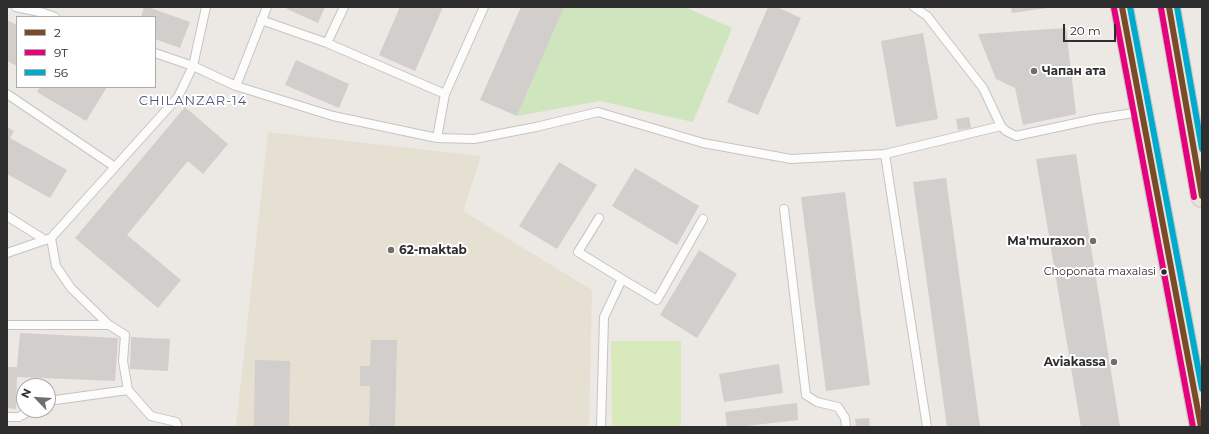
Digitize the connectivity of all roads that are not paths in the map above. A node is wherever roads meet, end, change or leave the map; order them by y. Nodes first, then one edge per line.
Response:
1 (16, 7) edge
2 (206, 7) edge
3 (267, 7) edge
4 (344, 7) edge
5 (484, 7) edge
6 (914, 7) edge
7 (1122, 7) edge
8 (1168, 7) edge
9 (45, 10) edge
10 (54, 16) edge
11 (262, 20) junction
12 (327, 43) junction
13 (156, 52) edge
14 (193, 66) junction
15 (236, 86) junction
16 (7, 94) edge
17 (445, 94) junction
18 (1141, 112) junction
19 (1001, 126) junction
20 (437, 138) junction
21 (885, 154) junction
22 (115, 167) junction
23 (1202, 196) edge
24 (784, 209) dead end
25 (7, 216) edge
26 (599, 218) dead end
27 (703, 219) dead end
28 (48, 239) junction
29 (7, 254) edge
30 (622, 279) junction
31 (7, 325) edge
32 (109, 325) junction
33 (128, 390) junction
34 (56, 400) edge
35 (178, 427) edge
36 (601, 427) edge
37 (846, 427) edge
38 (927, 427) edge
39 (1201, 427) edge

1 - 9 lane
2 - 14 lane
3 - 11 lane
4 - 12 lane
5 - 17 lane
6 - 19 lane
7 - 18 main road
8 - 23 main road
9 - 10 lane
11 - 12 lane
11 - 15 lane
12 - 17 lane
13 - 14 lane
14 - 15 lane
14 - 22 lane
15 - 20 lane
16 - 22 lane
17 - 20 lane
18 - 19 lane
18 - 39 main road
19 - 21 lane
20 - 21 lane
21 - 38 lane
22 - 28 lane
24 - 37 lane
25 - 28 lane
26 - 30 lane
27 - 30 lane
28 - 29 lane
28 - 32 lane
30 - 36 lane
31 - 32 lane
32 - 33 lane
33 - 34 lane
33 - 35 lane

